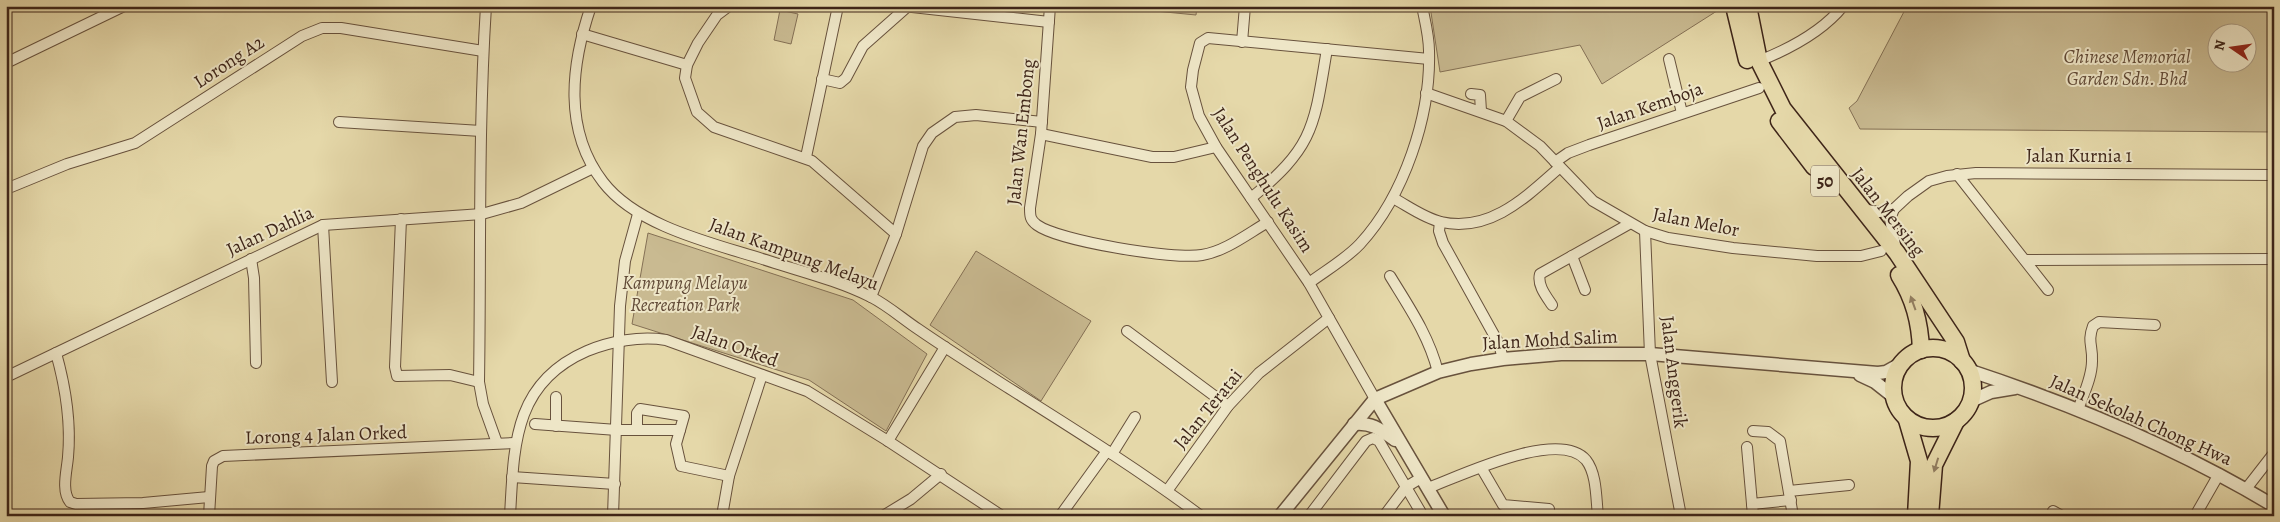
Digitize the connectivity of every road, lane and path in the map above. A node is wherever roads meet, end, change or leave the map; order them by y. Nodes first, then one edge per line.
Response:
1 (124, 6) edge
2 (486, 6) edge
3 (591, 6) edge
4 (729, 6) edge
5 (838, 6) edge
6 (903, 6) edge
7 (1050, 6) edge
8 (1245, 6) edge
9 (1422, 6) edge
10 (1734, 6) edge
11 (1748, 6) edge
12 (1843, 6) edge
13 (906, 7) edge
14 (1048, 22) junction
15 (582, 34) junction
16 (1242, 42) junction
17 (1327, 49) junction
18 (483, 50) junction
19 (1429, 59) junction
20 (1669, 59) dead end
21 (1759, 61) junction
22 (6, 63) edge
23 (687, 65) junction
24 (822, 79) junction
25 (1556, 79) dead end
26 (1759, 88) junction
27 (1426, 93) junction
28 (1471, 94) dead end
29 (1481, 111) junction
30 (1682, 113) junction
31 (1506, 121) junction
32 (338, 122) dead end
33 (1042, 122) junction
34 (481, 131) junction
35 (1041, 134) junction
36 (1216, 147) junction
37 (806, 157) junction
38 (1557, 165) junction
39 (593, 168) junction
40 (1957, 174) junction
41 (2274, 175) edge
42 (6, 189) edge
43 (1251, 198) junction
44 (1392, 198) junction
45 (1860, 208) junction
46 (1894, 209) junction
47 (482, 214) junction
48 (638, 214) junction
49 (401, 219) junction
50 (1268, 222) junction
51 (1440, 222) junction
52 (1629, 224) junction
53 (323, 225) junction
54 (1645, 231) junction
55 (896, 234) junction
56 (1889, 252) junction
57 (1572, 256) junction
58 (2274, 258) edge
59 (251, 259) junction
60 (2025, 260) junction
61 (1390, 276) dead end
62 (1309, 283) junction
63 (1585, 290) dead end
64 (2048, 290) dead end
65 (871, 297) junction
66 (1552, 304) dead end
67 (1329, 318) junction
68 (2155, 325) dead end
69 (1127, 331) dead end
70 (618, 343) junction
71 (945, 347) junction
72 (1921, 350) junction
73 (56, 353) junction
74 (1650, 354) junction
75 (1503, 358) junction
76 (256, 363) dead end
77 (1902, 363) junction
78 (1965, 366) junction
79 (1438, 372) junction
80 (1853, 372) junction
81 (762, 374) junction
82 (6, 377) edge
83 (332, 382) dead end
84 (479, 382) junction
85 (2017, 388) junction
86 (556, 397) dead end
87 (1894, 397) junction
88 (1375, 399) junction
89 (1971, 401) junction
90 (1228, 406) junction
91 (2078, 410) junction
92 (1136, 417) dead end
93 (1907, 420) junction
94 (1956, 421) junction
95 (535, 424) dead end
96 (1354, 424) junction
97 (556, 426) junction
98 (617, 430) junction
99 (637, 430) junction
100 (680, 430) junction
101 (1753, 431) dead end
102 (888, 441) junction
103 (497, 442) junction
104 (515, 443) junction
105 (1402, 444) junction
106 (1747, 447) dead end
107 (1109, 452) junction
108 (2274, 453) edge
109 (1482, 469) junction
110 (941, 474) junction
111 (2219, 474) junction
112 (729, 476) junction
113 (512, 477) junction
114 (1424, 483) junction
115 (615, 484) junction
116 (1850, 484) dead end
117 (1406, 487) junction
118 (2246, 489) junction
119 (1167, 491) junction
120 (1790, 496) junction
121 (209, 497) junction
122 (1752, 504) junction
123 (2274, 506) edge
124 (1548, 509) dead end
125 (1197, 515) edge
126 (209, 516) edge
127 (510, 516) edge
128 (613, 516) edge
129 (722, 516) edge
130 (883, 516) edge
131 (1002, 516) edge
132 (1060, 516) edge
133 (1280, 516) edge
134 (1309, 516) edge
135 (1384, 516) edge
136 (1423, 516) edge
137 (1444, 516) edge
138 (1598, 516) edge
139 (1681, 516) edge
140 (1753, 516) edge
141 (1793, 516) edge
142 (1916, 516) edge
143 (1930, 516) edge
144 (2195, 516) edge

1 - 22 street
2 - 18 street
3 - 15 street, Jalan Kampung Melayu
4 - 23 street
5 - 24 street
6 - 13 street
7 - 14 street, Jalan Wan Embong
8 - 16 street
9 - 19 street
10 - 26 highway, Jalan Mersing / 50
11 - 21 highway, Jalan Mersing / 50
12 - 21 street
13 - 14 street
13 - 24 street
14 - 33 street, Jalan Wan Embong
15 - 23 street
15 - 39 street, Jalan Kampung Melayu
16 - 17 street, Jalan Penghulu Kasim
16 - 36 street, Jalan Penghulu Kasim
17 - 19 street, Jalan Penghulu Kasim
17 - 43 street
18 - 34 street
18 - 42 street, Lorong A2
19 - 27 street
20 - 30 street
21 - 45 highway, Jalan Mersing / 50
23 - 37 street
24 - 37 street
25 - 31 street
26 - 30 street, Jalan Kemboja
26 - 56 highway, Jalan Mersing / 50
27 - 29 street, Jalan Melor
27 - 44 street
28 - 29 street
29 - 31 street, Jalan Melor
30 - 38 street, Jalan Kemboja
31 - 38 street, Jalan Melor
32 - 34 street
33 - 35 street, Jalan Wan Embong
33 - 55 street
34 - 47 street
35 - 36 street
35 - 50 street, Jalan Wan Embong
36 - 43 street, Jalan Penghulu Kasim
37 - 55 street
38 - 51 street, Jalan Kemboja
38 - 52 street, Jalan Melor
39 - 47 street, Jalan Dahlia
39 - 48 street, Jalan Kampung Melayu
40 - 41 street, Jalan Kurnia 1
40 - 46 street, Jalan Kurnia 1
40 - 60 street
43 - 50 street, Jalan Penghulu Kasim
44 - 51 street, Jalan Kemboja
44 - 62 street
45 - 46 street
45 - 56 highway, Jalan Mersing / 50
46 - 56 street
47 - 49 street, Jalan Dahlia
47 - 84 street
48 - 65 street, Jalan Kampung Melayu
48 - 70 street
49 - 53 street, Jalan Dahlia
49 - 84 street
50 - 62 street, Jalan Penghulu Kasim
51 - 75 street
52 - 54 street, Jalan Melor
52 - 57 street
53 - 59 street, Jalan Dahlia
53 - 83 street
54 - 56 street, Jalan Melor
54 - 74 street, Jalan Anggerik
55 - 65 street
72 -> 56 highway, Jalan Mersing / 50
56 - 78 highway, Jalan Mersing / 50
57 - 63 street
57 - 66 street
58 - 60 street
59 - 73 street, Jalan Dahlia
59 - 76 street
60 - 64 street
61 - 79 street
62 - 67 street, Jalan Penghulu Kasim
65 - 71 street, Jalan Kampung Melayu
67 - 88 street, Jalan Penghulu Kasim
67 - 90 street, Jalan Teratai
68 - 91 street
69 - 90 street
70 - 81 street, Jalan Orked
70 - 98 street
70 - 104 street, Jalan Orked
71 - 102 street
71 - 107 street, Jalan Kampung Melayu
72 - 77 highway
72 - 78 highway
73 - 82 street, Jalan Dahlia
73 - 121 street
74 - 75 street, Jalan Mohd Salim
74 - 80 street, Jalan Mohd Salim
74 - 139 street, Jalan Anggerik
75 - 79 street, Jalan Mohd Salim
77 - 80 street, Jalan Mohd Salim
77 - 87 highway
78 - 85 street, Jalan Sekolah Chong Hwa
78 - 89 highway, 50
79 - 88 street, Jalan Mohd Salim
80 - 87 street, Jalan Mohd Salim
81 - 102 street, Jalan Orked
81 - 112 street
84 - 103 street
85 - 89 street, Jalan Sekolah Chong Hwa
85 - 91 street, Jalan Sekolah Chong Hwa
86 - 97 street
87 - 93 highway
88 - 96 street, Jalan Mohd Salim
88 - 105 street
89 - 94 highway
90 - 119 street, Jalan Teratai
91 - 111 street, Jalan Sekolah Chong Hwa
92 - 107 street
93 - 94 highway
93 - 142 highway
94 -> 143 highway
95 - 97 street
96 - 105 street
96 - 133 street, Jalan Mohd Salim
97 - 98 street
98 - 99 street
98 - 115 street
99 - 100 street
99 - 100 street
100 - 112 street
101 - 120 street
102 - 110 street, Jalan Orked
103 - 104 street, Lorong 4 Jalan Orked
103 - 121 street, Lorong 4 Jalan Orked
104 - 113 street, Jalan Orked
105 - 114 street
106 - 122 street
107 - 119 street, Jalan Kampung Melayu
107 - 132 street
108 - 118 street
109 - 114 street
109 - 124 street
109 - 138 street
110 - 130 street
110 - 131 street, Jalan Orked
111 - 118 street, Jalan Sekolah Chong Hwa
111 - 144 street
112 - 129 street
113 - 115 street
113 - 127 street, Jalan Orked
114 - 117 street
114 - 137 street
115 - 128 street
116 - 120 street
117 - 134 street
117 - 135 street
117 - 136 street
118 - 123 street, Jalan Sekolah Chong Hwa
119 - 125 street, Jalan Kampung Melayu
120 - 122 street
120 - 141 street
121 - 126 street, Lorong 4 Jalan Orked
122 - 140 street

